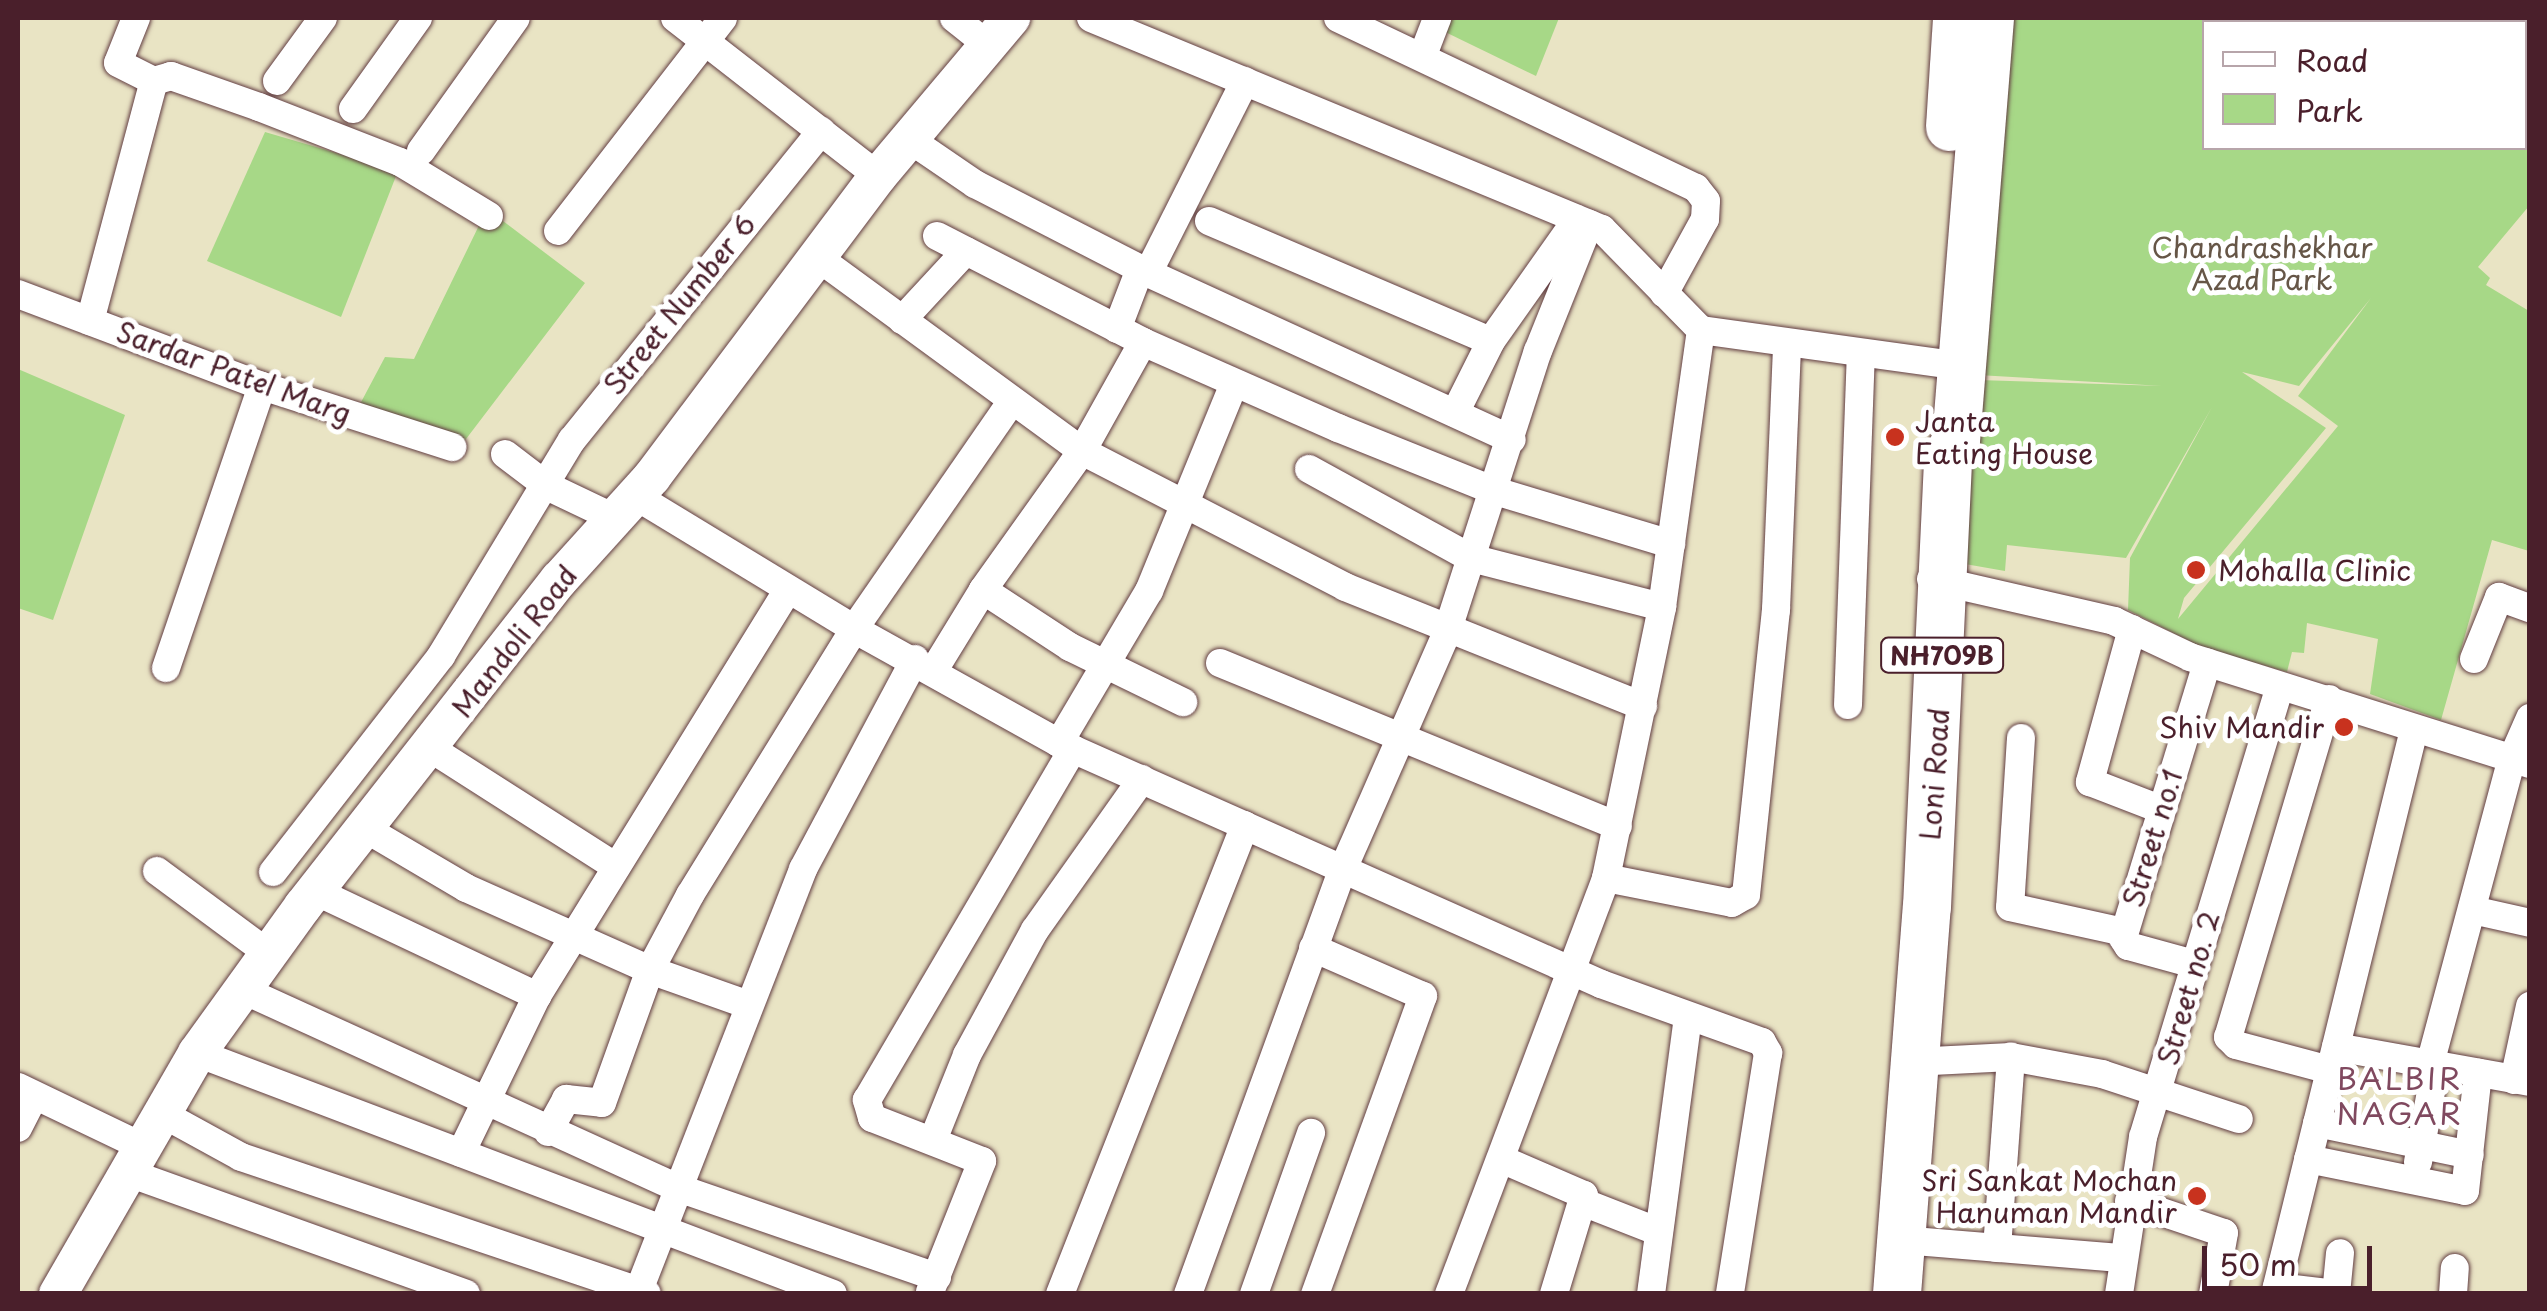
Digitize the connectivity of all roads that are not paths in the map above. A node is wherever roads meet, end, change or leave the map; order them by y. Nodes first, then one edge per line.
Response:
1 (136, 18) edge
2 (323, 18) edge
3 (418, 18) edge
4 (516, 18) edge
5 (675, 18) edge
6 (954, 18) edge
7 (1091, 18) edge
8 (1338, 18) edge
9 (1437, 18) edge
10 (1956, 18) edge
11 (1990, 18) edge
12 (1005, 24) edge
13 (715, 28) edge
14 (1423, 55) junction
15 (154, 80) junction
16 (277, 81) dead end
17 (1245, 81) junction
18 (353, 109) dead end
19 (822, 131) junction
20 (909, 138) junction
21 (422, 151) dead end
22 (878, 176) junction
23 (489, 216) dead end
24 (1209, 221) dead end
25 (1583, 222) junction
26 (558, 232) dead end
27 (936, 236) dead end
28 (966, 251) junction
29 (817, 257) junction
30 (1144, 271) junction
31 (18, 294) edge
32 (1664, 294) junction
33 (902, 320) junction
34 (90, 321) junction
35 (1118, 330) junction
36 (1701, 330) junction
37 (1143, 342) junction
38 (1492, 342) junction
39 (1787, 346) junction
40 (1861, 356) junction
41 (1947, 366) junction
42 (1234, 384) junction
43 (262, 386) junction
44 (1010, 404) junction
45 (1455, 414) junction
46 (1512, 440) junction
47 (452, 446) dead end
48 (1082, 451) junction
49 (505, 454) dead end
50 (1309, 469) dead end
51 (546, 486) junction
52 (1495, 491) junction
53 (623, 506) junction
54 (1189, 506) junction
55 (1671, 544) junction
56 (1470, 558) junction
57 (1934, 579) junction
58 (788, 590) junction
59 (984, 590) junction
60 (1662, 608) junction
61 (2530, 608) edge
62 (854, 629) junction
63 (2132, 629) junction
64 (1447, 632) junction
65 (2474, 659) dead end
66 (1220, 663) dead end
67 (2207, 663) junction
68 (925, 664) junction
69 (1102, 664) junction
70 (166, 668) dead end
71 (2279, 688) junction
72 (2328, 699) junction
73 (1183, 702) dead end
74 (1848, 705) dead end
75 (1644, 706) junction
76 (2530, 718) edge
77 (2414, 730) junction
78 (2021, 738) dead end
79 (1399, 740) junction
80 (1066, 746) junction
81 (430, 748) junction
82 (2521, 762) edge
83 (1142, 780) junction
84 (2160, 809) junction
85 (1246, 825) junction
86 (1618, 826) junction
87 (366, 829) junction
88 (616, 867) junction
89 (1343, 869) junction
90 (157, 870) dead end
91 (274, 872) dead end
92 (1606, 878) junction
93 (315, 891) junction
94 (2472, 910) junction
95 (2530, 924) edge
96 (2124, 932) junction
97 (572, 937) junction
98 (1312, 948) junction
99 (268, 953) junction
100 (2194, 964) junction
101 (650, 970) junction
102 (1571, 970) junction
103 (241, 989) junction
104 (537, 996) junction
105 (749, 1005) junction
106 (2530, 1006) edge
107 (1688, 1018) junction
108 (198, 1053) junction
109 (2010, 1057) junction
110 (2333, 1059) junction
111 (1912, 1062) junction
112 (2433, 1064) junction
113 (2478, 1073) junction
114 (2522, 1081) edge
115 (2158, 1090) junction
116 (26, 1092) edge
117 (484, 1102) junction
118 (161, 1113) junction
119 (2239, 1118) dead end
120 (2317, 1124) junction
121 (18, 1128) edge
122 (548, 1132) junction
123 (1312, 1133) dead end
124 (933, 1140) junction
125 (2421, 1144) junction
126 (461, 1153) junction
127 (2470, 1155) junction
128 (134, 1159) junction
129 (1500, 1159) junction
130 (2308, 1159) junction
131 (2415, 1180) junction
132 (678, 1188) junction
133 (2128, 1201) junction
134 (1585, 1203) junction
135 (660, 1228) junction
136 (1660, 1232) junction
137 (1902, 1240) junction
138 (1997, 1248) junction
139 (2340, 1253) dead end
140 (2121, 1258) junction
141 (933, 1285) edge
142 (2276, 1290) edge
143 (643, 1292) edge
144 (58, 1294) edge
145 (466, 1294) edge
146 (833, 1294) edge
147 (1060, 1294) edge
148 (1188, 1294) edge
149 (1254, 1294) edge
150 (1316, 1294) edge
151 (1450, 1294) edge
152 (1554, 1294) edge
153 (1651, 1294) edge
154 (1730, 1294) edge
155 (1880, 1294) edge
156 (1896, 1294) edge
157 (2119, 1294) edge
158 (2213, 1294) edge
159 (2336, 1294) edge

1 - 15 street
2 - 16 street
3 - 18 street
4 - 21 street
5 - 13 street
6 - 12 street
7 - 17 street
8 - 14 street
9 - 14 street
10 - 41 highway, Loni Road / NH709B
11 - 41 highway, Loni Road / NH709B
12 - 20 street, Mandoli Road
13 - 19 street
13 - 26 street
14 - 32 street
15 - 23 street
15 - 34 street
17 - 25 street
17 - 30 street
19 - 22 street
19 - 51 street, Street Number 6
20 - 22 street, Mandoli Road
20 - 30 street
22 - 29 street, Mandoli Road
24 - 38 street
25 - 32 street
25 - 38 street
25 - 46 street
27 - 28 street
28 - 33 street
28 - 35 street
29 - 33 street
29 - 53 street, Mandoli Road
30 - 35 street
30 - 45 street
31 - 34 street, Sardar Patel Marg
32 - 36 street
33 - 44 street
34 - 43 street, Sardar Patel Marg
35 - 37 street
36 - 39 street
36 - 55 street
37 - 42 street
37 - 48 street
38 - 45 street
39 - 40 street
39 - 92 street
40 - 41 street
40 - 74 street
41 - 57 highway, Loni Road / NH709B
42 - 52 street
42 - 54 street
43 - 47 street, Sardar Patel Marg
43 - 70 street
44 - 48 street
44 - 62 street
45 - 46 street
46 - 52 street
48 - 54 street
48 - 59 street
49 - 51 street
50 - 56 street
51 - 53 street
51 - 91 street, Street Number 6
52 - 55 street
52 - 56 street
53 - 58 street
53 - 81 street, Mandoli Road
54 - 64 street
54 - 69 street
55 - 60 street
56 - 60 street
56 - 64 street
57 - 63 street
57 - 111 highway, Loni Road / NH709B
57 - 155 highway, Loni Road / NH709B
58 - 62 street
58 - 88 street
59 - 68 street
59 - 69 street
60 - 75 street
61 - 65 street
62 - 68 street
62 - 101 street
63 - 67 street
63 - 84 street
64 - 75 street
64 - 79 street
66 - 79 street
67 - 71 street
67 - 84 street, Street no.1
68 - 80 street
68 - 105 street
69 - 73 street
69 - 80 street
71 - 72 street
71 - 100 street, Street no. 2
72 - 77 street
72 - 110 street
75 - 86 street
76 - 82 street
77 - 82 street
77 - 110 street
78 - 96 street
79 - 86 street
79 - 89 street
80 - 83 street
80 - 124 street
81 - 87 street, Mandoli Road
81 - 88 street
82 - 94 street
83 - 85 street
83 - 124 street
84 - 96 street, Street no.1
85 - 89 street
85 - 147 street
86 - 92 street
87 - 93 street, Mandoli Road
87 - 97 street
88 - 97 street
89 - 98 street
89 - 102 street
90 - 99 street
92 - 102 street
93 - 99 street, Mandoli Road
93 - 104 street
94 - 95 street
94 - 112 street
96 - 100 street, Street no.1
97 - 101 street
97 - 104 street
98 - 148 street
98 - 150 street
99 - 103 street, Mandoli Road
100 - 115 street, Street no. 2
101 - 105 street
101 - 122 street
102 - 107 street
102 - 129 street
103 - 108 street, Mandoli Road
103 - 117 street
104 - 117 street
105 - 132 street
106 - 114 street
107 - 136 street
107 - 154 street
108 - 118 street, Mandoli Road
108 - 126 street
109 - 111 street
109 - 115 street
109 - 138 street
110 - 112 street
110 - 120 street
111 - 137 highway, Loni Road / NH709B
112 - 113 street
112 - 125 street
113 - 114 street
113 - 127 street
115 - 119 street
115 - 133 street, Street no. 2
116 - 121 street
116 - 128 street
117 - 122 street
117 - 126 street
118 - 128 street, Mandoli Road
118 - 143 street
120 - 125 street
120 - 130 street
122 - 132 street
123 - 149 street
124 - 141 street
125 - 127 street
125 - 131 street
126 - 135 street
127 - 131 street
128 - 144 street, Mandoli Road
128 - 145 street
129 - 134 street
129 - 151 street
130 - 131 street
130 - 142 street
132 - 135 street
132 - 141 street
133 - 140 street, Street no. 2
133 - 158 street
134 - 136 street
134 - 152 street
135 - 143 street
135 - 146 street
136 - 153 street
137 - 138 street
137 - 156 highway, Loni Road / NH709B
138 - 140 street
139 - 159 street
140 - 157 street, Street no. 2
142 - 159 street

